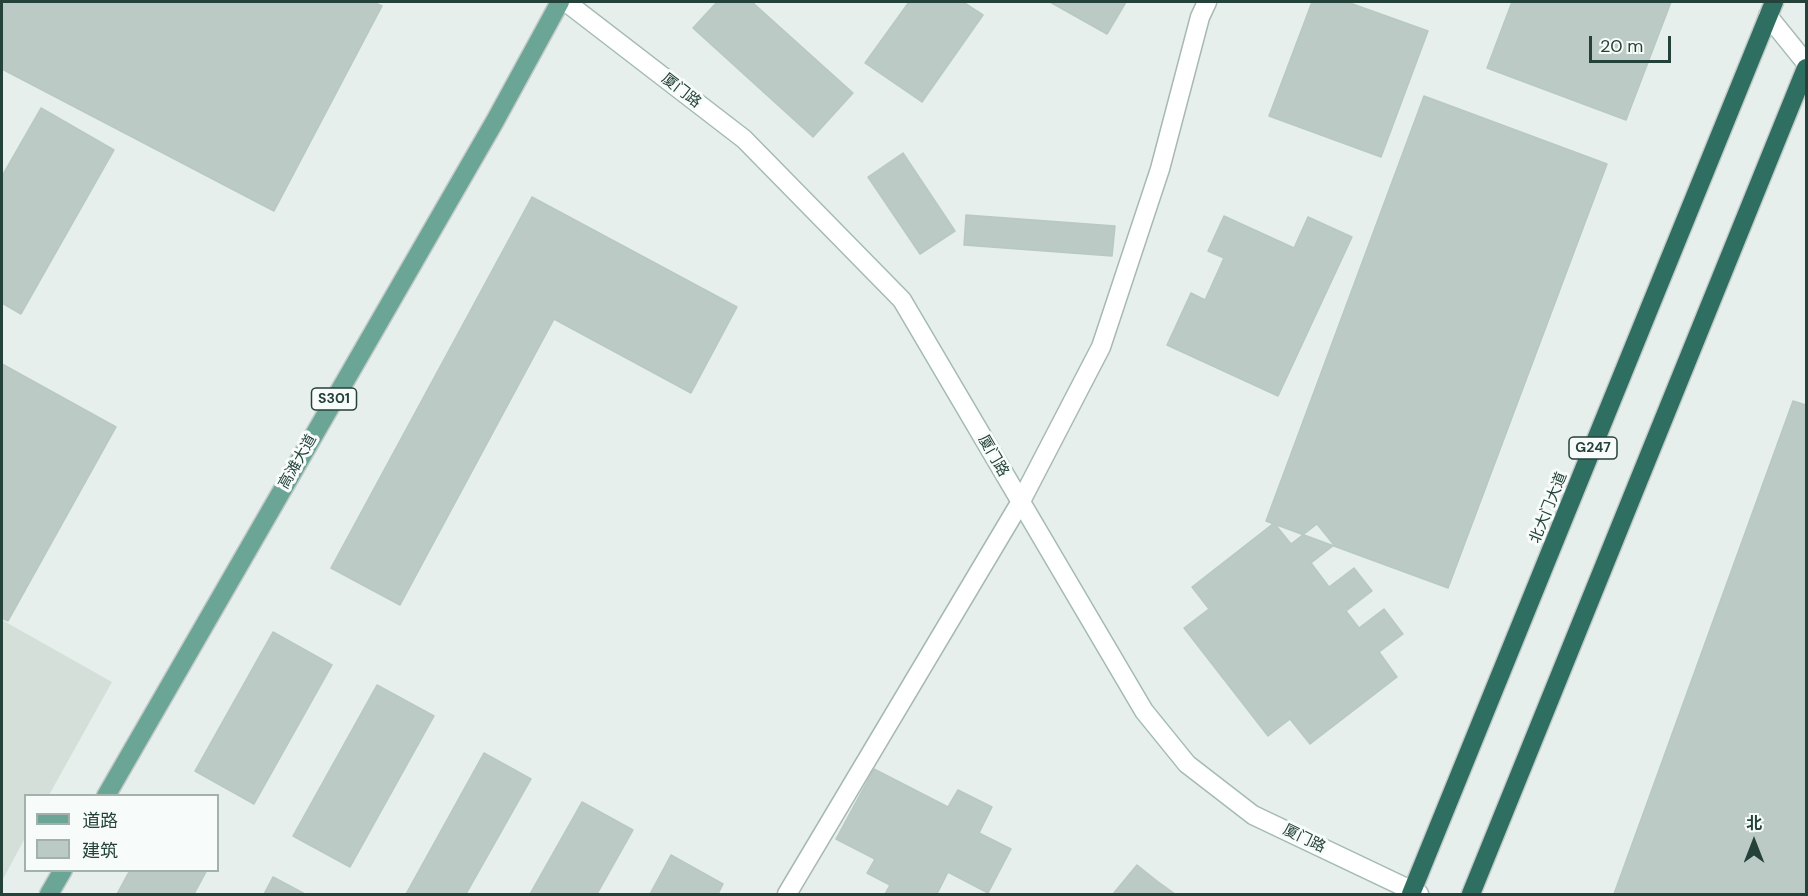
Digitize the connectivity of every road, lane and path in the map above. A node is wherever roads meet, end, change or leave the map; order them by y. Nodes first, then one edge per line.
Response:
1 (560, 2) edge
2 (566, 2) edge
3 (1207, 2) edge
4 (1771, 9) edge
5 (1806, 63) edge
6 (1806, 68) edge
7 (1020, 503) junction
8 (107, 794) edge
9 (62, 872) edge
10 (1414, 893) edge
11 (49, 894) edge
12 (787, 894) edge
13 (1471, 894) edge

1 - 8 main road, 高滩大道 / S301
2 - 7 main road, 厦门路
3 - 7 main road
4 - 5 main road
4 - 10 highway, 北大门大道 / G247
6 - 13 highway
7 - 10 main road, 厦门路
7 - 12 main road
9 - 11 main road

